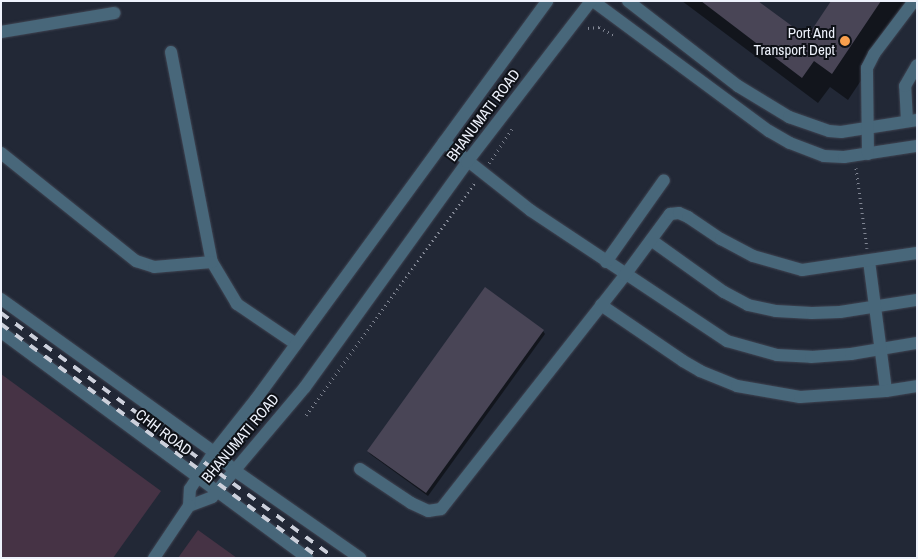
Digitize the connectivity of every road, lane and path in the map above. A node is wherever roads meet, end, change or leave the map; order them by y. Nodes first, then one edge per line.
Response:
1 (547, 1) edge
2 (592, 1) edge
3 (628, 1) edge
4 (914, 1) edge
5 (114, 13) dead end
6 (583, 28) dead end
7 (1, 32) edge
8 (619, 38) dead end
9 (171, 52) dead end
10 (917, 65) edge
11 (912, 120) edge
12 (515, 125) dead end
13 (867, 128) junction
14 (444, 142) junction
15 (917, 146) edge
16 (1, 153) edge
17 (867, 160) junction
18 (467, 162) junction
19 (856, 168) junction
20 (847, 169) dead end
21 (482, 172) junction
22 (664, 180) dead end
23 (651, 240) junction
24 (917, 253) edge
25 (868, 261) junction
26 (212, 262) junction
27 (606, 262) junction
28 (625, 275) junction
29 (1, 299) edge
30 (917, 300) edge
31 (601, 305) junction
32 (874, 306) junction
33 (1, 332) edge
34 (917, 343) edge
35 (296, 344) junction
36 (880, 350) junction
37 (917, 386) edge
38 (886, 391) junction
39 (306, 415) dead end
40 (214, 452) junction
41 (360, 469) dead end
42 (234, 470) junction
43 (197, 477) junction
44 (217, 492) junction
45 (189, 506) junction
46 (154, 558) edge
47 (307, 558) edge
48 (360, 558) edge

1 - 14 street, BHANUMATI ROAD
2 - 17 street
2 - 18 street, BHANUMATI ROAD
3 - 13 street
4 - 13 street
5 - 7 street
6 - 8 path
9 - 26 street
10 - 11 street
11 - 13 street
12 - 21 path
13 - 17 street
14 - 18 street
14 - 35 street, BHANUMATI ROAD
15 - 17 street
16 - 26 street
17 - 19 path
18 - 21 street
18 - 42 street, BHANUMATI ROAD
19 - 20 path
19 - 25 path
21 - 27 street
21 - 39 path
22 - 27 street
23 - 25 street
23 - 28 street
23 - 32 street
24 - 25 street
25 - 32 street
26 - 35 street
27 - 28 street
28 - 31 street
28 - 36 street
29 - 40 street
30 - 32 street
31 - 38 street
31 - 41 street
32 - 36 street
33 - 43 street, CHH ROAD
34 - 36 street
35 - 40 street, BHANUMATI ROAD
36 - 38 street
37 - 38 street
40 - 42 street
40 - 43 street, BHANUMATI ROAD
42 - 44 street, BHANUMATI ROAD
42 - 48 street
43 - 44 street, CHH ROAD
43 - 45 street, BHANUMATI ROAD
44 - 45 street, BHANUMATI ROAD
44 - 47 street, CHH ROAD
45 - 46 street

